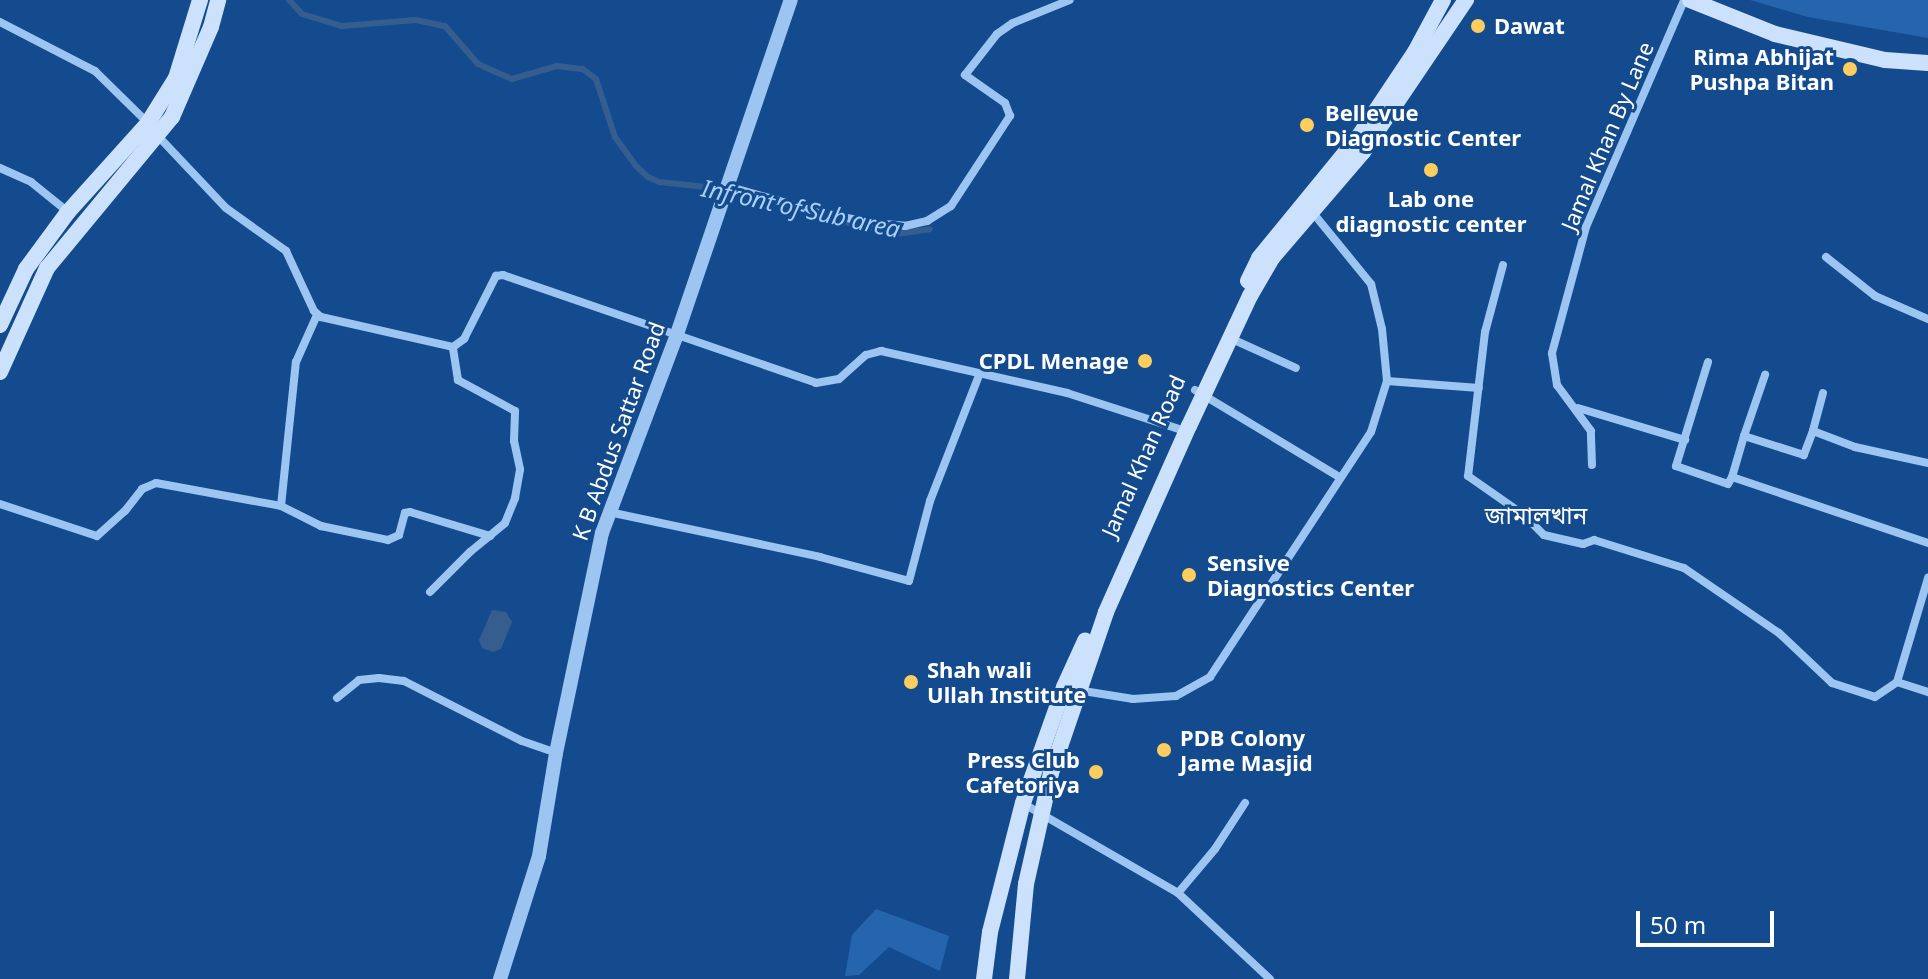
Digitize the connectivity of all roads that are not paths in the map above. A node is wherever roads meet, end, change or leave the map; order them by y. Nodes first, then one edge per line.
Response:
1 (200, 0) edge
2 (218, 0) edge
3 (791, 0) edge
4 (1070, 0) edge
5 (1443, 0) edge
6 (1466, 0) edge
7 (1684, 0) edge
8 (1690, 0) edge
9 (0, 22) edge
10 (1928, 63) edge
11 (153, 130) junction
12 (0, 168) edge
13 (727, 186) junction
14 (68, 212) junction
15 (1314, 214) junction
16 (1826, 257) dead end
17 (1503, 265) dead end
18 (317, 315) junction
19 (1928, 319) edge
20 (0, 325) edge
21 (676, 337) junction
22 (1232, 339) junction
23 (453, 347) junction
24 (1708, 362) dead end
25 (1296, 368) dead end
26 (0, 372) edge
27 (979, 375) junction
28 (1765, 375) dead end
29 (1387, 381) junction
30 (1479, 388) junction
31 (1200, 393) junction
32 (1823, 393) dead end
33 (1577, 407) junction
34 (1179, 429) junction
35 (1813, 431) junction
36 (1744, 436) junction
37 (1685, 440) junction
38 (1928, 463) edge
39 (1592, 465) dead end
40 (1339, 477) junction
41 (1732, 477) junction
42 (0, 504) edge
43 (281, 506) junction
44 (609, 512) junction
45 (490, 536) junction
46 (1928, 543) edge
47 (1928, 578) edge
48 (430, 592) dead end
49 (1897, 682) junction
50 (1077, 690) junction
51 (1928, 692) edge
52 (337, 698) dead end
53 (556, 753) junction
54 (1023, 803) junction
55 (1245, 803) dead end
56 (1042, 813) junction
57 (1178, 893) junction
58 (500, 979) edge
59 (984, 979) edge
60 (1017, 979) edge
61 (1270, 979) edge

1 - 11 main road
2 - 11 main road
3 - 13 street, K B Abdus Sattar Road
4 - 13 street
5 - 31 main road, Jamal Khan Road
6 - 15 main road
7 - 33 street, Jamal Khan By Lane
8 - 10 main road
9 - 11 street
11 - 14 main road
11 - 18 street
11 - 26 main road
12 - 14 street
13 - 21 street, K B Abdus Sattar Road
14 - 20 main road
15 - 22 main road
15 - 29 street
16 - 19 street
17 - 30 street
18 - 23 street
18 - 43 street
21 - 23 street
21 - 27 street
21 - 44 street, K B Abdus Sattar Road
22 - 25 street
22 - 31 main road
23 - 45 street
24 - 37 street
27 - 34 street
27 - 44 street
28 - 36 street
29 - 30 street
29 - 40 street
30 - 49 street
31 - 34 main road, Jamal Khan Road
31 - 40 street
31 - 50 main road
32 - 35 street
33 - 37 street
33 - 39 street, Jamal Khan By Lane
34 - 54 main road, Jamal Khan Road
35 - 36 street
35 - 38 street
36 - 41 street
37 - 41 street
40 - 50 street
41 - 46 street
42 - 43 street
43 - 45 street
44 - 53 street, K B Abdus Sattar Road
45 - 48 street
47 - 49 street
49 - 51 street
50 - 56 main road
52 - 53 street
53 - 58 street, K B Abdus Sattar Road
54 - 56 street
54 - 59 main road, Jamal Khan Road
55 - 57 street
56 - 57 street
56 - 60 main road
57 - 61 street

